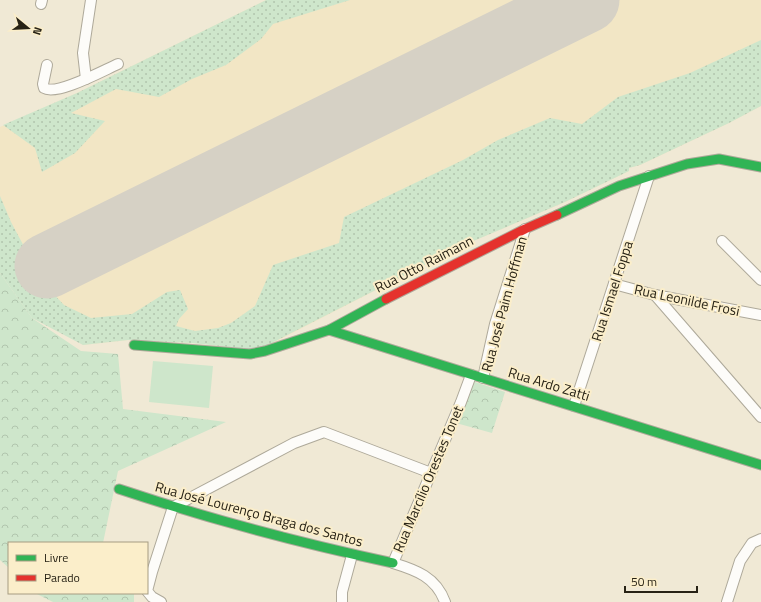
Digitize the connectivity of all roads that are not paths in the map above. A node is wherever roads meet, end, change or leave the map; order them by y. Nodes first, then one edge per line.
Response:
1 (91, 0) edge
2 (118, 64) dead end
3 (46, 65) dead end
4 (86, 79) junction
5 (761, 167) edge
6 (649, 176) junction
7 (524, 229) junction
8 (722, 241) dead end
9 (761, 279) edge
10 (614, 284) junction
11 (655, 295) junction
12 (761, 315) edge
13 (329, 330) junction
14 (134, 345) dead end
15 (471, 375) junction
16 (483, 378) junction
17 (574, 406) junction
18 (761, 417) edge
19 (761, 465) edge
20 (431, 473) junction
21 (119, 489) dead end
22 (173, 507) junction
23 (761, 539) edge
24 (352, 555) junction
25 (393, 563) junction
26 (148, 587) edge
27 (148, 592) edge
28 (161, 602) edge
29 (342, 602) edge
30 (445, 602) edge
31 (727, 602) edge

1 - 4 street
2 - 4 street
3 - 4 street
5 - 6 street, Rua Otto Raimann
6 - 7 street, Rua Otto Raimann
6 - 10 street, Rua Ismael Foppa
7 - 13 street, Rua Otto Raimann
7 - 16 street, Rua José Paim Hoffman
8 - 9 street
10 - 11 street, Rua Leonilde Frosi
10 - 17 street, Rua Ismael Foppa
11 - 12 street, Rua Leonilde Frosi
11 - 18 street
13 - 14 street, Rua Otto Raimann
13 - 15 street, Rua Ardo Zatti
15 - 16 street, Rua Ardo Zatti
15 - 20 street, Rua Marcílio Orestes Tonet
16 - 17 street, Rua Ardo Zatti
17 - 19 street, Rua Ardo Zatti
20 - 22 street
20 - 25 street, Rua Marcílio Orestes Tonet
21 - 22 street, Rua José Lourenço Braga dos Santos
22 - 24 street, Rua José Lourenço Braga dos Santos
22 - 26 street
23 - 31 street
24 - 25 street, Rua José Lourenço Braga dos Santos
24 - 29 street
25 - 30 street, Rua Marcílio Orestes Tonet
27 - 28 street

